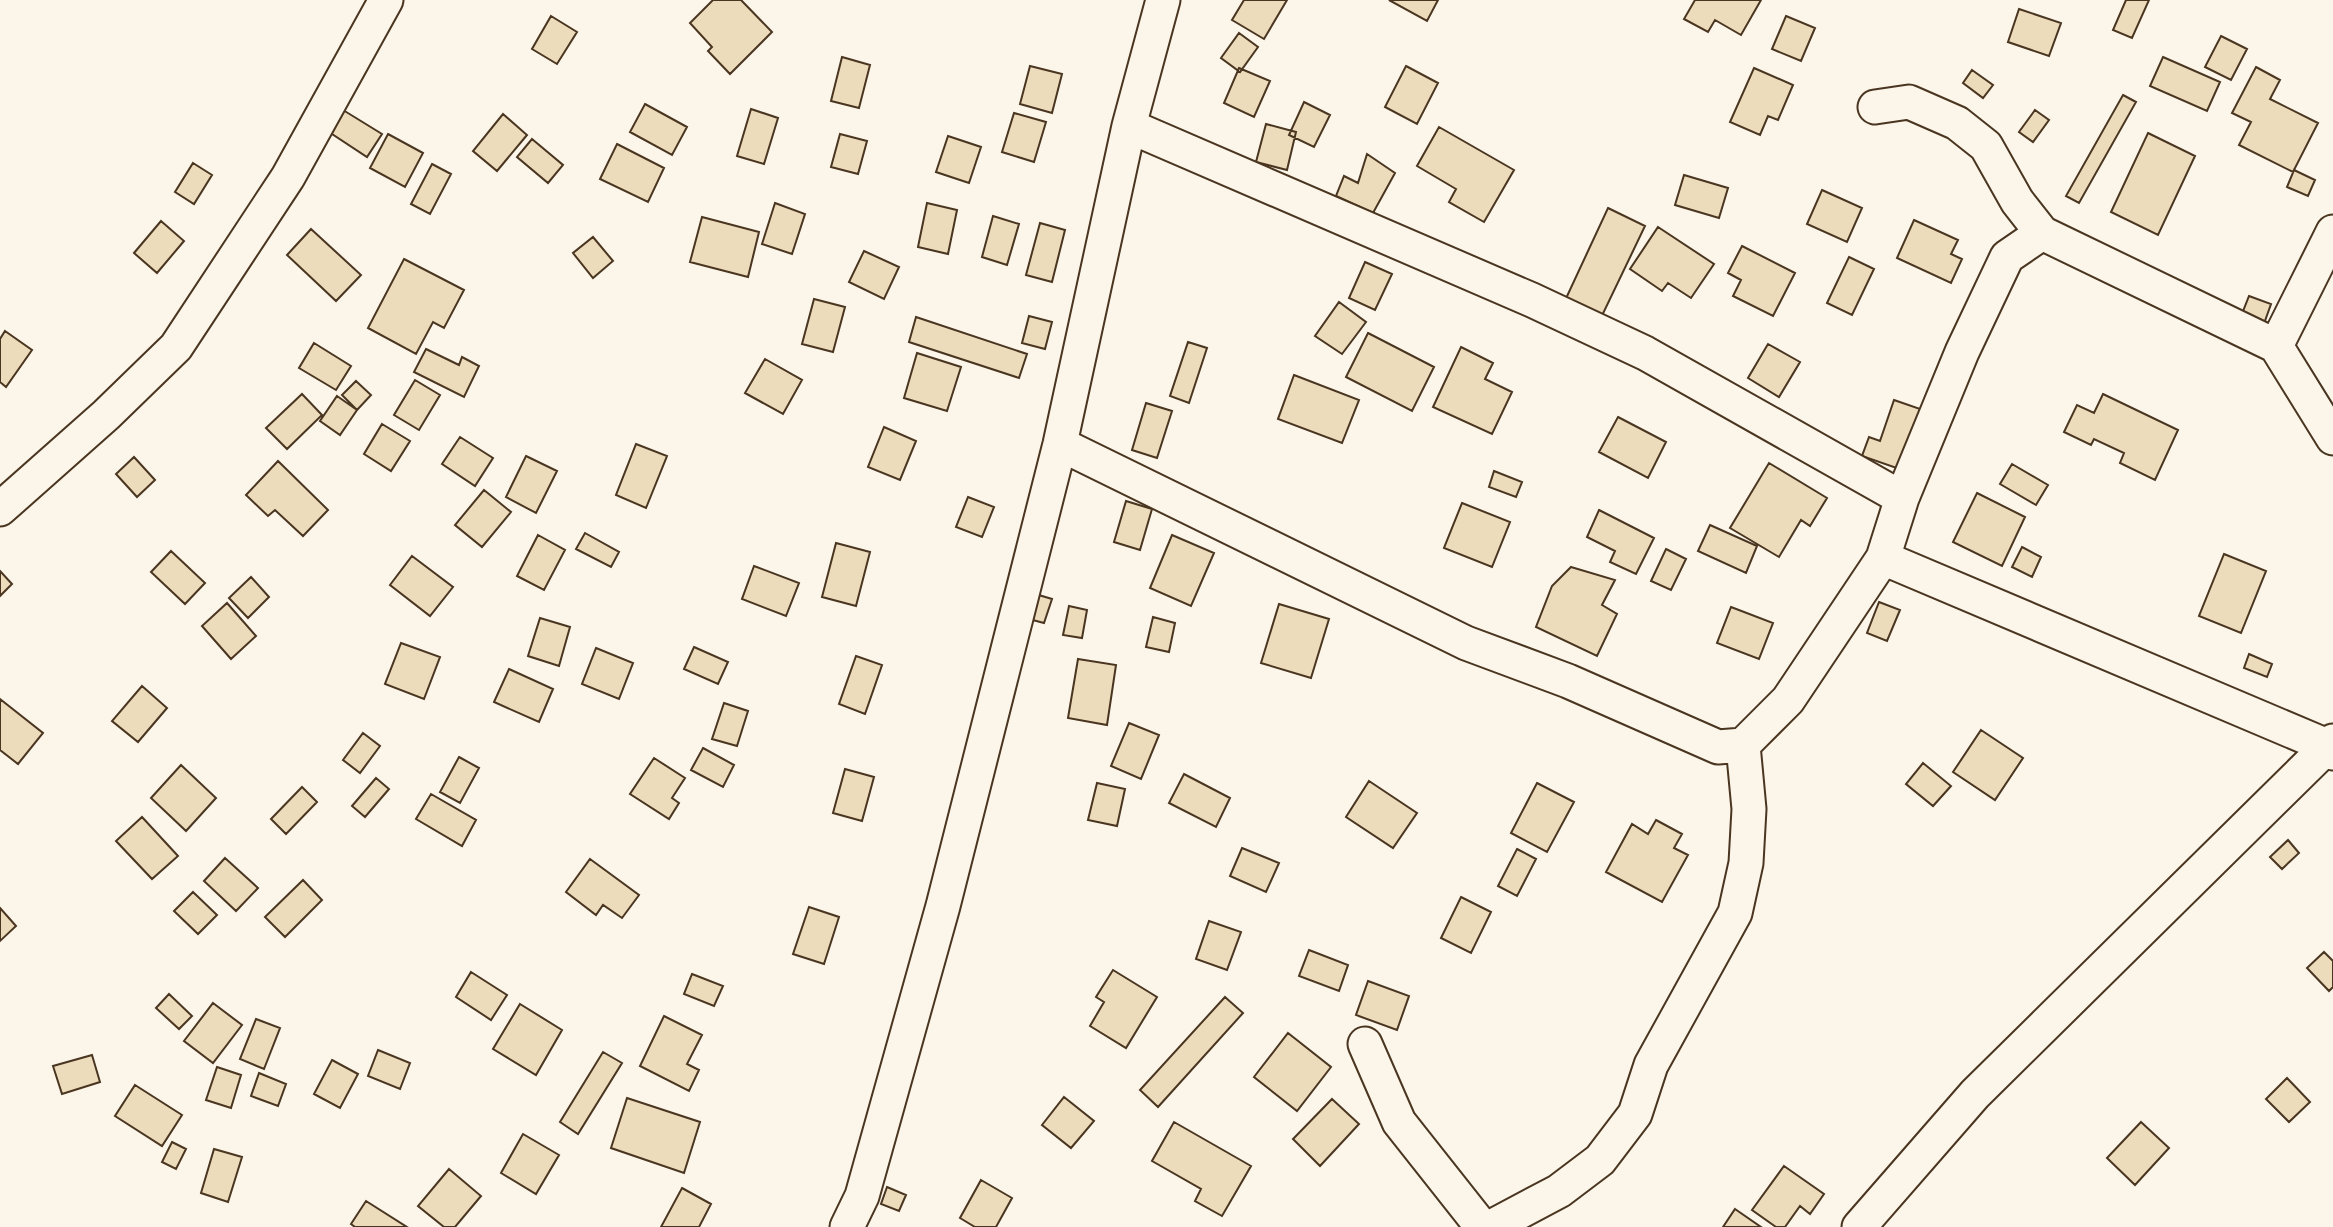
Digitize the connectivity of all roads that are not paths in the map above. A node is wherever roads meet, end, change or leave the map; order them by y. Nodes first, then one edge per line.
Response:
1 (386, 0) edge
2 (1163, 0) edge
3 (1875, 107) dead end
4 (1129, 127) junction
5 (2333, 232) edge
6 (2042, 233) junction
7 (2276, 346) junction
8 (2333, 438) edge
9 (1060, 444) junction
10 (1902, 498) junction
11 (0, 509) edge
12 (1883, 558) junction
13 (1743, 745) junction
14 (2331, 747) edge
15 (1365, 1044) dead end
16 (847, 1227) edge
17 (1482, 1227) edge
18 (1491, 1227) edge
19 (1859, 1227) edge

1 - 11 street
2 - 4 street
3 - 6 street
4 - 9 street
4 - 10 street
5 - 7 street
6 - 7 street
6 - 10 street
7 - 8 street
9 - 13 street
9 - 16 street
10 - 12 street
12 - 13 street
12 - 14 street
13 - 18 street
14 - 19 street
15 - 17 street

